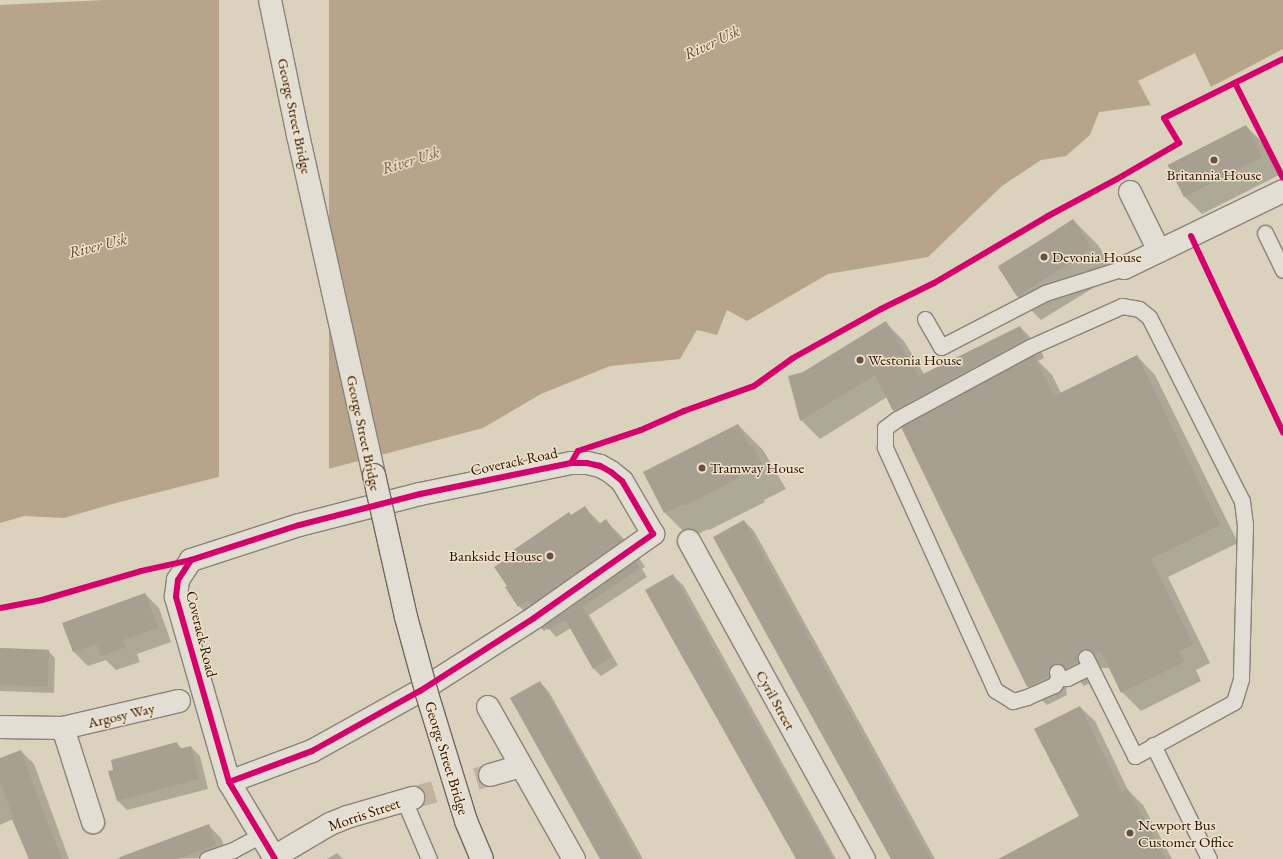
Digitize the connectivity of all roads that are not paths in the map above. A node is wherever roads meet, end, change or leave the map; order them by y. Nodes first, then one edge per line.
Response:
1 (270, 0) edge
2 (1283, 191) edge
3 (1130, 192) dead end
4 (1265, 233) dead end
5 (1159, 251) junction
6 (1124, 268) joint
7 (1283, 270) edge
8 (924, 319) dead end
9 (689, 541) dead end
10 (179, 701) dead end
11 (488, 707) dead end
12 (0, 727) edge
13 (63, 728) junction
14 (1152, 745) junction
15 (521, 766) junction
16 (490, 775) tunnel mouth
17 (229, 782) junction
18 (409, 799) joint
19 (93, 822) dead end
20 (261, 836) junction
21 (274, 858) edge
22 (207, 859) edge
23 (429, 859) edge
24 (482, 859) edge
25 (574, 859) edge
26 (864, 859) edge
27 (1209, 859) edge

1 - 24 street, George Street Bridge, bridge
2 - 5 street
3 - 5 street
4 - 7 lane
5 - 6 street
6 - 8 lane
9 - 26 street, Cyril Street
10 - 13 street, Argosy Way
11 - 15 street
12 - 13 street, Argosy Way
13 - 19 street
14 - 14 lane
14 - 27 lane
15 - 16 street
15 - 25 street
17 - 17 street, Coverack Road
17 - 20 street, Coverack Road
18 - 21 street, Morris Street
18 - 23 lane
20 - 21 street, Coverack Road
20 - 22 lane

